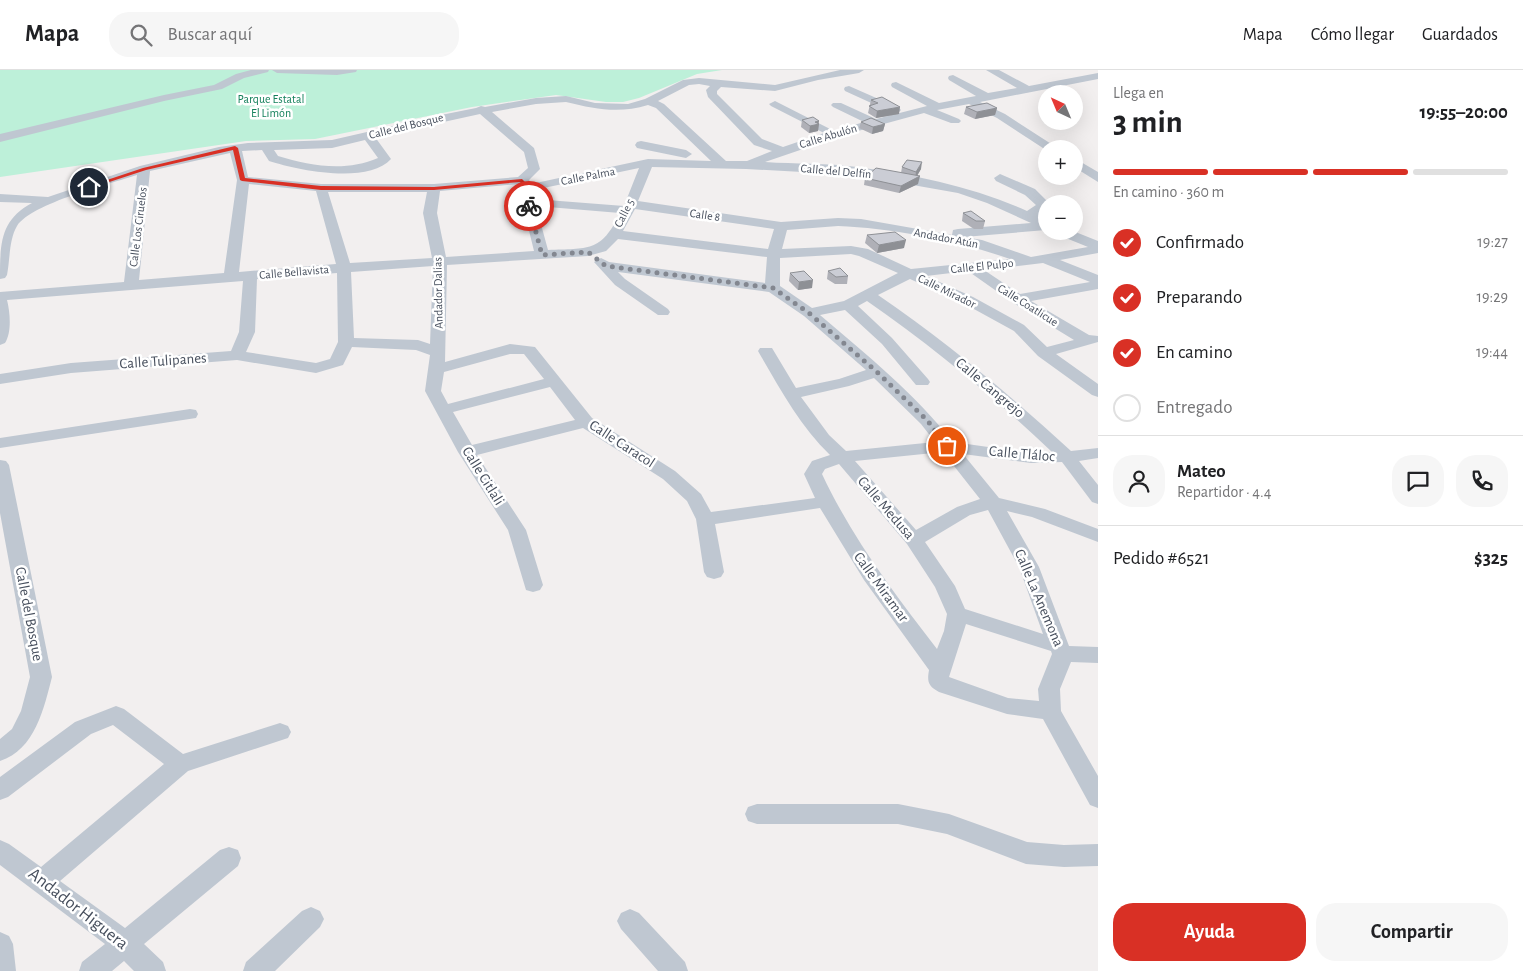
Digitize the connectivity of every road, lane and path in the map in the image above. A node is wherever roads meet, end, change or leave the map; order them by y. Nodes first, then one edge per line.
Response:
1 (264, 70) edge
2 (277, 70) edge
3 (352, 70) edge
4 (859, 70) edge
5 (990, 70) edge
6 (1058, 74) dead end
7 (1098, 76) edge
8 (953, 78) dead end
9 (1073, 81) junction
10 (718, 84) junction
11 (896, 85) dead end
12 (849, 89) dead end
13 (1027, 89) junction
14 (987, 97) junction
15 (649, 101) junction
16 (970, 101) junction
17 (775, 104) dead end
18 (837, 105) dead end
19 (931, 108) junction
20 (481, 109) junction
21 (906, 114) junction
22 (955, 121) dead end
23 (874, 122) junction
24 (833, 133) junction
25 (368, 136) junction
26 (0, 138) edge
27 (1039, 140) edge
28 (332, 144) junction
29 (641, 145) dead end
30 (266, 146) junction
31 (235, 148) junction
32 (782, 151) junction
33 (648, 163) junction
34 (720, 163) junction
35 (746, 165) junction
36 (1083, 168) edge
37 (144, 169) junction
38 (342, 171) junction
39 (1000, 178) dead end
40 (1098, 178) edge
41 (242, 180) junction
42 (321, 188) junction
43 (434, 188) junction
44 (526, 188) junction
45 (0, 198) edge
46 (50, 200) junction
47 (629, 207) junction
48 (707, 215) junction
49 (1028, 217) junction
50 (1038, 221) edge
51 (861, 223) joint
52 (781, 226) junction
53 (1038, 226) edge
54 (614, 234) junction
55 (935, 235) junction
56 (1081, 240) edge
57 (696, 244) junction
58 (1098, 248) edge
59 (588, 252) junction
60 (774, 254) junction
61 (542, 255) junction
62 (1037, 260) junction
63 (440, 262) junction
64 (606, 266) junction
65 (344, 268) junction
66 (972, 268) junction
67 (910, 273) junction
68 (0, 275) edge
69 (250, 275) junction
70 (231, 278) junction
71 (1098, 280) edge
72 (131, 285) junction
73 (1098, 285) edge
74 (773, 288) junction
75 (867, 294) junction
76 (0, 296) edge
77 (1017, 299) junction
78 (0, 301) edge
79 (848, 304) junction
80 (663, 312) dead end
81 (809, 313) junction
82 (1092, 339) edge
83 (0, 340) edge
84 (346, 342) junction
85 (766, 351) dead end
86 (1044, 353) junction
87 (237, 355) junction
88 (438, 361) junction
89 (877, 372) junction
90 (0, 379) edge
91 (555, 381) junction
92 (922, 382) dead end
93 (1098, 392) edge
94 (791, 394) junction
95 (443, 410) junction
96 (190, 414) dead end
97 (586, 422) junction
98 (0, 443) edge
99 (947, 446) junction
100 (467, 452) junction
101 (1098, 453) edge
102 (842, 457) junction
103 (1067, 457) junction
104 (0, 465) edge
105 (1098, 498) edge
106 (825, 502) junction
107 (993, 503) junction
108 (705, 519) junction
109 (1098, 536) edge
110 (914, 540) junction
111 (714, 572) dead end
112 (533, 585) dead end
113 (956, 614) junction
114 (1061, 650) junction
115 (1096, 659) edge
116 (939, 675) junction
117 (1050, 711) junction
118 (280, 732) dead end
119 (0, 752) edge
120 (180, 764) junction
121 (0, 790) edge
122 (1098, 798) edge
123 (757, 814) dead end
124 (0, 850) edge
125 (1098, 855) edge
126 (229, 858) dead end
127 (42, 880) junction
128 (311, 919) dead end
129 (630, 921) dead end
130 (124, 943) junction
131 (0, 944) edge
132 (3, 971) edge
133 (92, 971) edge
134 (153, 971) edge
135 (256, 971) edge
136 (675, 971) edge

1 - 26 street
2 - 3 street
4 - 10 street, Calle del Bosque
5 - 13 street
6 - 9 street
7 - 9 street, Calle Abulón
8 - 14 street
9 - 13 street, Calle Abulón
10 - 15 street, Calle del Bosque
10 - 32 street
11 - 19 street
12 - 21 street
13 - 14 street, Calle Abulón
14 - 16 street, Calle Abulón
15 - 20 street, Calle del Bosque
15 - 34 street
16 - 19 street, Calle Abulón
16 - 27 street
17 - 24 street
18 - 23 street
19 - 21 street, Calle Abulón
19 - 22 street
20 - 25 street, Calle del Bosque
20 - 44 street
21 - 23 street, Calle Abulón
23 - 24 street, Calle Abulón
24 - 32 street, Calle Abulón
25 - 28 street, Calle del Bosque
25 - 38 street
28 - 30 street, Calle del Bosque
28 - 38 street
29 - 34 street
30 - 31 street, Calle del Bosque
30 - 38 street
31 - 37 street, Calle del Bosque
31 - 41 street
32 - 35 street, Calle Abulón
33 - 34 street, Calle del Delfín
33 - 44 street, Calle Palma
33 - 47 street, Calle 5
34 - 35 street, Calle del Delfín
35 - 49 street, Calle del Delfín
36 - 40 street
37 - 46 street, Calle del Bosque
37 - 72 street, Calle Los Ciruelos
39 - 49 street
41 - 42 street
41 - 70 street
42 - 43 street
42 - 65 street
43 - 44 street
43 - 63 street, Andador Dalias
44 - 47 street, Calle 8
44 - 61 street
45 - 46 street
46 - 68 street, Calle del Bosque
47 - 48 street, Calle 8
47 - 54 street, Calle 5
48 - 52 street, Calle 8
48 - 57 street
49 - 50 street, Calle del Delfín
51 - 52 street, Calle 8
51 - 55 street, Andador Atún
52 - 60 street
53 - 55 street
54 - 57 street, Calle Mirador
54 - 59 street, Calle 5
55 - 62 street, Andador Atún
56 - 58 street
57 - 60 street, Calle Mirador
58 - 62 street
59 - 61 street, Calle Bellavista
59 - 64 street
60 - 67 street, Calle Mirador
60 - 74 street
61 - 63 street, Calle Bellavista
62 - 66 street, Calle El Pulpo
62 - 71 street, Andador Atún
63 - 65 street, Calle Bellavista
63 - 88 street, Andador Dalias
64 - 74 street
64 - 80 street
65 - 69 street, Calle Bellavista
65 - 84 street
66 - 67 street, Calle El Pulpo
66 - 77 street, Calle Coatlicue
67 - 75 street, Calle El Pulpo
67 - 86 street, Calle Mirador
69 - 70 street, Calle Bellavista
69 - 87 street
70 - 72 street, Calle Bellavista
72 - 76 street, Calle Bellavista
73 - 77 street
74 - 81 street, Calle La Anemona
75 - 79 street, Calle El Pulpo
75 - 103 street, Calle Cangrejo
77 - 82 street, Calle Coatlicue
78 - 83 street
79 - 81 street, Calle El Pulpo
79 - 92 street
81 - 89 street, Calle La Anemona
82 - 86 street
84 - 87 street, Calle Tulipanes
84 - 88 street
85 - 94 street, Calle Medusa
86 - 93 street, Calle Mirador
87 - 90 street, Calle Tulipanes
88 - 91 street, Calle Caracol
88 - 95 street, Calle Citlali
89 - 94 street
89 - 99 street, Calle La Anemona
91 - 95 street
91 - 97 street, Calle Caracol
94 - 102 street, Calle Medusa
95 - 100 street, Calle Citlali
96 - 98 street
97 - 100 street
97 - 108 street, Calle Caracol
99 - 102 street
99 - 103 street, Calle Tláloc
99 - 107 street, Calle La Anemona
100 - 112 street, Calle Citlali
101 - 103 street, Calle Tláloc
102 - 106 street, Calle Miramar
102 - 110 street, Calle Medusa
103 - 105 street, Calle Cangrejo
104 - 119 street, Calle del Bosque
106 - 108 street
106 - 116 street, Calle Miramar
107 - 109 street
107 - 110 street
107 - 114 street, Calle La Anemona
108 - 111 street, Calle Caracol
110 - 113 street, Calle Medusa
113 - 114 street
113 - 116 street
114 - 115 street
114 - 117 street, Calle La Anemona
116 - 117 street
117 - 122 street, Calle La Anemona
118 - 120 street
120 - 121 street
120 - 127 street
123 - 125 street
124 - 127 street, Andador Higuera
126 - 130 street
127 - 130 street, Andador Higuera
128 - 135 street
129 - 136 street
130 - 133 street
130 - 134 street, Andador Higuera
131 - 132 street

